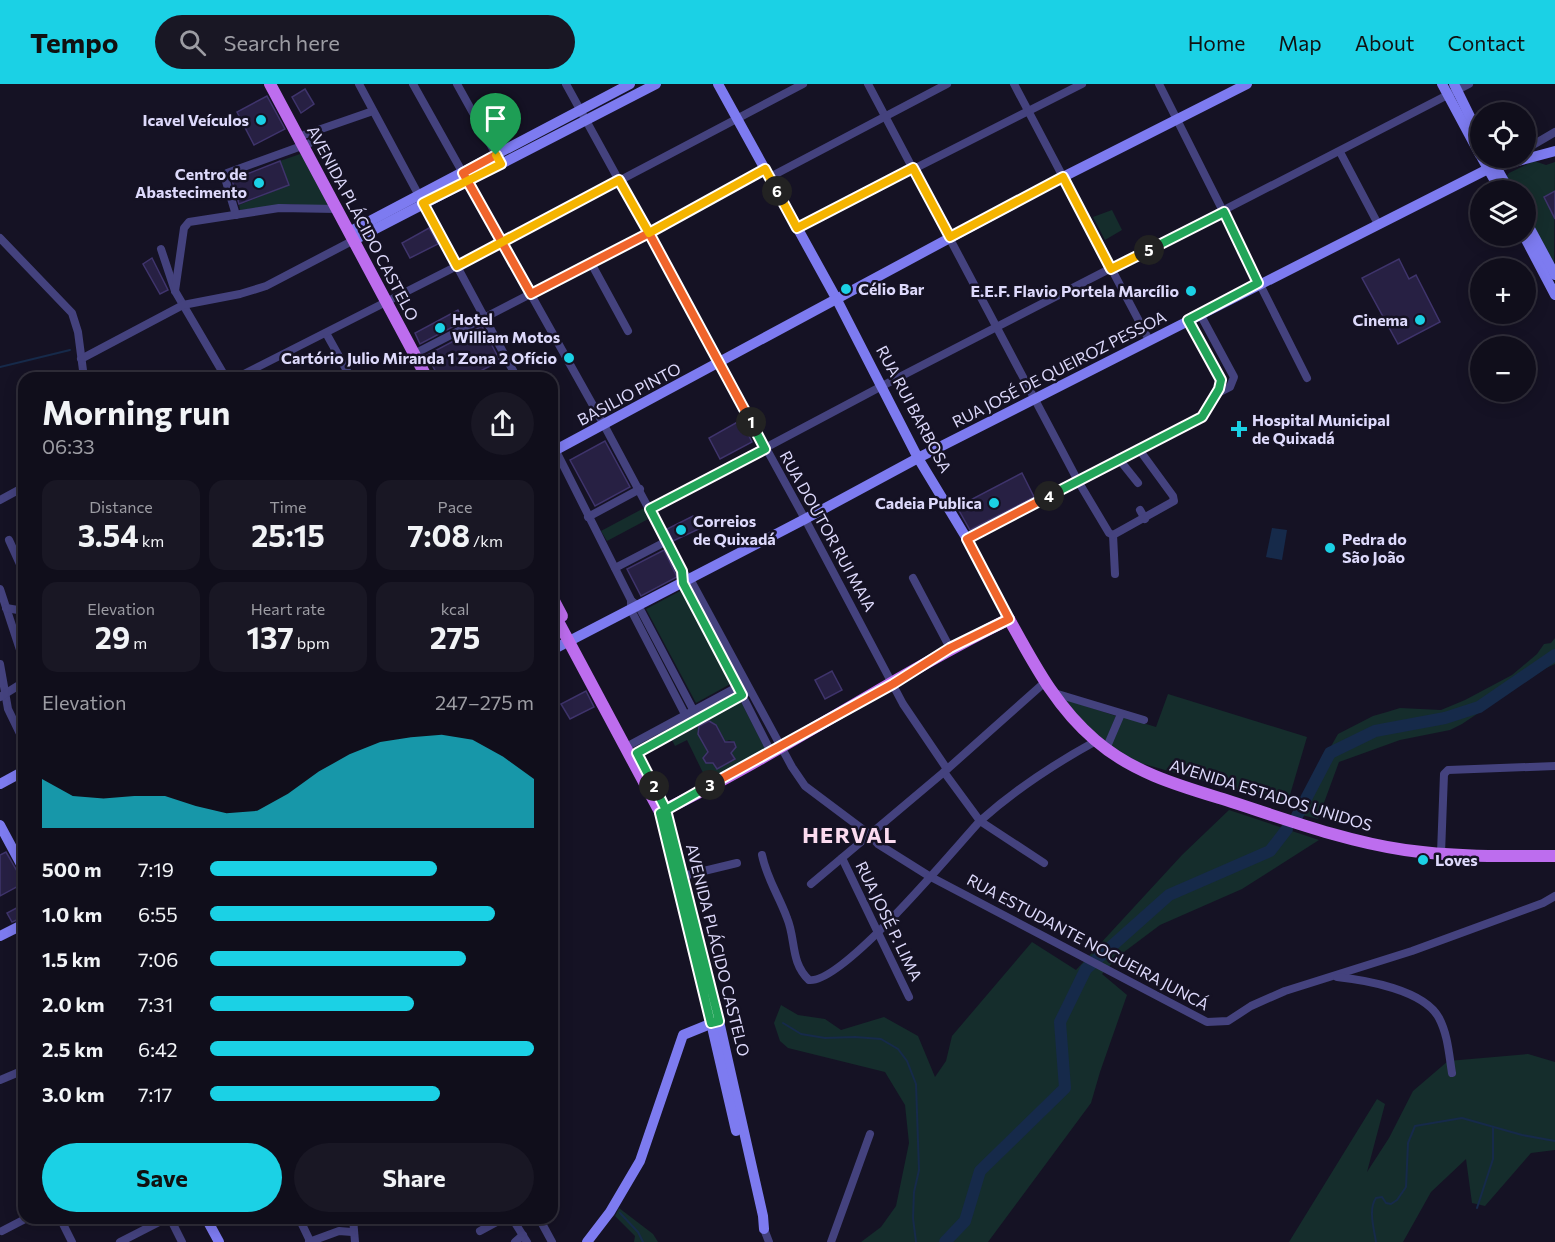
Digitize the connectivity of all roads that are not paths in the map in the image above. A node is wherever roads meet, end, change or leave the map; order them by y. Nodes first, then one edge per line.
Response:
1 (270, 84) edge
2 (279, 84) edge
3 (358, 84) edge
4 (413, 84) edge
5 (457, 84) edge
6 (566, 84) edge
7 (630, 84) edge
8 (656, 84) edge
9 (718, 84) edge
10 (803, 84) edge
11 (868, 84) edge
12 (947, 84) edge
13 (1014, 84) edge
14 (1082, 84) edge
15 (1159, 84) edge
16 (1247, 84) edge
17 (1442, 84) edge
18 (1469, 84) edge
19 (1453, 90) edge
20 (282, 99) junction
21 (580, 110) junction
22 (373, 111) junction
23 (1028, 112) junction
24 (885, 116) junction
25 (737, 119) junction
26 (1178, 119) junction
27 (1470, 120) edge
28 (587, 122) junction
29 (1470, 130) edge
30 (1555, 132) edge
31 (304, 140) junction
32 (1536, 143) edge
33 (1555, 151) edge
34 (1340, 152) junction
35 (1536, 155) edge
36 (498, 160) junction
37 (913, 168) junction
38 (1483, 168) edge
39 (767, 173) junction
40 (465, 176) junction
41 (1063, 177) junction
42 (619, 180) junction
43 (421, 199) junction
44 (337, 209) junction
45 (1224, 212) junction
46 (236, 215) junction
47 (1378, 224) junction
48 (797, 228) junction
49 (649, 233) junction
50 (354, 235) junction
51 (950, 237) junction
52 (0, 238) edge
53 (1536, 241) edge
54 (501, 242) junction
55 (1532, 246) edge
56 (161, 249) dead end
57 (591, 263) junction
58 (457, 266) junction
59 (1111, 269) junction
60 (1551, 271) edge
61 (1258, 283) junction
62 (175, 291) junction
63 (531, 294) junction
64 (1555, 294) edge
65 (836, 298) junction
66 (389, 300) junction
67 (183, 305) junction
68 (1200, 314) junction
69 (484, 318) junction
70 (1188, 320) junction
71 (998, 327) junction
72 (628, 331) dead end
73 (326, 333) junction
74 (1149, 340) junction
75 (418, 353) junction
76 (81, 358) junction
77 (719, 362) junction
78 (83, 372) edge
79 (222, 372) edge
80 (248, 372) edge
81 (348, 372) edge
82 (425, 372) edge
83 (431, 372) edge
84 (514, 372) edge
85 (1307, 378) dead end
86 (882, 386) junction
87 (1215, 394) junction
88 (1034, 399) junction
89 (604, 425) junction
90 (558, 446) edge
91 (1138, 448) junction
92 (765, 449) junction
93 (558, 458) edge
94 (918, 458) junction
95 (1118, 458) junction
96 (1078, 481) junction
97 (1138, 483) dead end
98 (640, 489) junction
99 (18, 490) edge
100 (0, 500) edge
101 (650, 509) junction
102 (1140, 510) dead end
103 (588, 517) junction
104 (805, 519) junction
105 (1145, 519) junction
106 (1113, 535) junction
107 (967, 539) junction
108 (9, 540) dead end
109 (667, 541) junction
110 (18, 560) edge
111 (615, 568) junction
112 (1115, 574) dead end
113 (685, 577) junction
114 (913, 578) dead end
115 (0, 589) edge
116 (633, 606) junction
117 (6, 608) junction
118 (18, 610) edge
119 (558, 610) edge
120 (558, 619) edge
121 (1009, 619) junction
122 (572, 640) junction
123 (18, 644) edge
124 (558, 647) edge
125 (950, 648) junction
126 (0, 664) edge
127 (893, 684) junction
128 (18, 686) edge
129 (748, 686) junction
130 (1048, 687) junction
131 (740, 691) junction
132 (3, 695) edge
133 (689, 712) junction
134 (1121, 714) junction
135 (698, 719) junction
136 (1144, 720) dead end
137 (690, 724) junction
138 (18, 730) edge
139 (1096, 741) junction
140 (776, 749) junction
141 (1106, 749) junction
142 (631, 750) junction
143 (1124, 762) joint
144 (1555, 766) edge
145 (946, 770) junction
146 (18, 779) edge
147 (0, 784) edge
148 (663, 811) junction
149 (980, 821) junction
150 (0, 825) edge
151 (869, 834) junction
152 (1441, 853) junction
153 (762, 855) dead end
154 (1555, 856) edge
155 (843, 858) junction
156 (18, 859) edge
157 (676, 859) junction
158 (736, 863) dead end
159 (1044, 863) dead end
160 (683, 876) junction
161 (929, 876) junction
162 (811, 885) dead end
163 (1555, 896) edge
164 (18, 927) edge
165 (693, 932) junction
166 (878, 932) junction
167 (0, 936) edge
168 (1331, 976) junction
169 (909, 997) dead end
170 (715, 1022) junction
171 (18, 1072) edge
172 (1452, 1073) dead end
173 (0, 1080) edge
174 (870, 1134) dead end
175 (18, 1223) edge
176 (63, 1224) edge
177 (158, 1224) edge
178 (172, 1224) edge
179 (209, 1224) edge
180 (302, 1224) edge
181 (353, 1224) edge
182 (493, 1224) edge
183 (516, 1224) edge
184 (542, 1224) edge
185 (764, 1229) joint
186 (2, 1231) dead end
187 (480, 1231) dead end
188 (352, 1232) junction
189 (134, 1239) edge
190 (525, 1239) edge
191 (72, 1242) edge
192 (120, 1242) edge
193 (182, 1242) edge
194 (219, 1242) edge
195 (310, 1242) edge
196 (355, 1242) edge
197 (515, 1242) edge
198 (552, 1242) edge
199 (587, 1242) edge
200 (769, 1242) edge
201 (831, 1242) edge

1 - 20 main road, AVENIDA PLÁCIDO CASTELO
2 - 20 main road, AVENIDA PLÁCIDO CASTELO
3 - 22 street
4 - 40 street
5 - 36 street
6 - 21 street, RUA DOUTOR RUI MAIA
7 - 21 main road
8 - 28 main road
9 - 25 main road, RUA RUI BARBOSA
10 - 25 street
11 - 24 street
12 - 24 street
13 - 23 street
14 - 23 street
15 - 26 street
16 - 26 main road, BASILIO PINTO
17 - 19 main road
18 - 19 street
19 - 27 main road
19 - 29 main road
19 - 34 street
20 - 31 main road, AVENIDA PLÁCIDO CASTELO
21 - 28 street, RUA DOUTOR RUI MAIA
21 - 36 main road
22 - 31 street
22 - 43 street
23 - 37 street
23 - 41 street
24 - 37 street
24 - 39 street
25 - 39 main road, RUA RUI BARBOSA
25 - 42 street
26 - 41 main road, BASILIO PINTO
26 - 45 street
28 - 36 main road
28 - 42 street, RUA DOUTOR RUI MAIA
30 - 32 street
31 - 44 main road, AVENIDA PLÁCIDO CASTELO
31 - 46 street
31 - 50 main road, AVENIDA PLÁCIDO CASTELO
33 - 35 main road, RUA JOSÉ DE QUEIROZ PESSOA
34 - 45 street
34 - 47 street
36 - 40 main road
37 - 48 street
37 - 51 street
38 - 47 main road, RUA JOSÉ DE QUEIROZ PESSOA
39 - 48 main road, RUA RUI BARBOSA
39 - 49 street
40 - 43 main road
40 - 54 street
41 - 51 main road, BASILIO PINTO
41 - 59 street
42 - 49 street, RUA DOUTOR RUI MAIA
42 - 54 street
43 - 50 main road
43 - 58 street
44 - 46 street
44 - 50 main road, AVENIDA PLÁCIDO CASTELO
45 - 59 street
45 - 61 street
46 - 62 street
47 - 61 main road, RUA JOSÉ DE QUEIROZ PESSOA
48 - 65 main road, RUA RUI BARBOSA
49 - 57 street
49 - 77 street, RUA DOUTOR RUI MAIA
50 - 66 main road, AVENIDA PLÁCIDO CASTELO
50 - 67 street
51 - 65 main road, BASILIO PINTO
51 - 71 street
52 - 76 street
53 - 60 main road
54 - 58 street
54 - 63 street
55 - 60 main road
56 - 62 street
57 - 63 street
57 - 72 street
58 - 66 street
58 - 69 street
59 - 71 street
59 - 74 street
60 - 64 main road
61 - 68 main road, RUA JOSÉ DE QUEIROZ PESSOA
61 - 85 street
62 - 67 street
63 - 69 street
63 - 89 street
65 - 77 main road, BASILIO PINTO
65 - 86 main road, RUA RUI BARBOSA
66 - 73 street
66 - 75 main road, AVENIDA PLÁCIDO CASTELO
67 - 76 street
67 - 79 street
68 - 70 main road, RUA JOSÉ DE QUEIROZ PESSOA
68 - 87 street
69 - 75 street
69 - 84 street
70 - 74 main road, RUA JOSÉ DE QUEIROZ PESSOA
70 - 87 street
71 - 86 street
71 - 88 street
73 - 80 street
73 - 81 street
74 - 88 main road, RUA JOSÉ DE QUEIROZ PESSOA
75 - 82 main road, AVENIDA PLÁCIDO CASTELO
75 - 83 main road, AVENIDA PLÁCIDO CASTELO
76 - 78 street
77 - 89 main road, BASILIO PINTO
77 - 92 street, RUA DOUTOR RUI MAIA
86 - 92 street
86 - 94 main road, RUA RUI BARBOSA
87 - 91 street
88 - 94 main road, RUA JOSÉ DE QUEIROZ PESSOA
88 - 96 street
89 - 90 main road, BASILIO PINTO
89 - 98 street
91 - 95 street
91 - 105 street
92 - 101 street
92 - 104 street, RUA DOUTOR RUI MAIA
93 - 103 street
94 - 104 main road, RUA JOSÉ DE QUEIROZ PESSOA
94 - 107 main road, RUA RUI BARBOSA
95 - 96 street
95 - 97 street
96 - 106 street
96 - 107 street
98 - 101 street
98 - 103 street
99 - 100 street
101 - 109 street
102 - 105 street
103 - 111 street
104 - 113 main road, RUA JOSÉ DE QUEIROZ PESSOA
104 - 127 street, RUA DOUTOR RUI MAIA
105 - 106 street
106 - 112 street
107 - 121 main road, RUA RUI BARBOSA
108 - 110 street
109 - 111 street
109 - 113 street
111 - 116 street
113 - 116 main road, RUA JOSÉ DE QUEIROZ PESSOA
113 - 129 street
113 - 131 street
114 - 125 street
115 - 117 street
116 - 122 main road, RUA JOSÉ DE QUEIROZ PESSOA
116 - 133 street
117 - 118 street
117 - 123 street
119 - 122 main road, AVENIDA PLÁCIDO CASTELO
120 - 122 main road, AVENIDA PLÁCIDO CASTELO
121 - 125 main road
121 - 130 main road, RUA RUI BARBOSA
122 - 124 main road, RUA JOSÉ DE QUEIROZ PESSOA
122 - 142 main road, AVENIDA PLÁCIDO CASTELO
125 - 127 main road
126 - 132 street
127 - 140 main road
127 - 145 street, RUA DOUTOR RUI MAIA
128 - 132 street
129 - 131 street
129 - 140 street
130 - 134 street
130 - 139 main road, RUA RUI BARBOSA
130 - 145 street
131 - 133 street
131 - 135 street
131 - 140 street
132 - 138 street
133 - 135 street
133 - 137 street
133 - 142 street
134 - 136 street
134 - 141 street
135 - 137 street
137 - 142 street
139 - 141 main road, RUA RUI BARBOSA
139 - 149 street
140 - 148 main road
140 - 151 street, RUA ESTUDANTE NOGUEIRA JUNCÁ
141 - 143 main road, RUA RUI BARBOSA
142 - 148 main road, AVENIDA PLÁCIDO CASTELO
143 - 152 main road, AVENIDA ESTADOS UNIDOS
144 - 152 street
145 - 149 street, RUA DOUTOR RUI MAIA
145 - 151 street
146 - 147 main road
148 - 157 main road, AVENIDA PLÁCIDO CASTELO
149 - 159 street, RUA DOUTOR RUI MAIA
149 - 161 street
150 - 156 main road
151 - 155 street
151 - 161 street, RUA ESTUDANTE NOGUEIRA JUNCÁ
152 - 154 main road, AVENIDA ESTADOS UNIDOS
153 - 166 street
155 - 162 street
155 - 166 street, RUA JOSÉ P. LIMA
157 - 160 main road, AVENIDA PLÁCIDO CASTELO
157 - 165 main road, AVENIDA PLÁCIDO CASTELO
158 - 160 street
160 - 165 main road, AVENIDA PLÁCIDO CASTELO
161 - 166 street
161 - 168 street, RUA ESTUDANTE NOGUEIRA JUNCÁ
163 - 168 street, RUA ESTUDANTE NOGUEIRA JUNCÁ
164 - 167 main road
165 - 170 main road, AVENIDA PLÁCIDO CASTELO
166 - 169 street, RUA JOSÉ P. LIMA
168 - 172 street
170 - 185 main road, AVENIDA PLÁCIDO CASTELO
170 - 199 main road
171 - 173 street
174 - 201 street
175 - 186 street
176 - 191 street
177 - 189 street
178 - 193 street
179 - 194 main road
180 - 195 street
181 - 188 street
182 - 187 street
183 - 190 street
184 - 198 street
185 - 200 street, AVENIDA PLÁCIDO CASTELO
188 - 195 street
188 - 196 street
189 - 192 street
190 - 197 street

